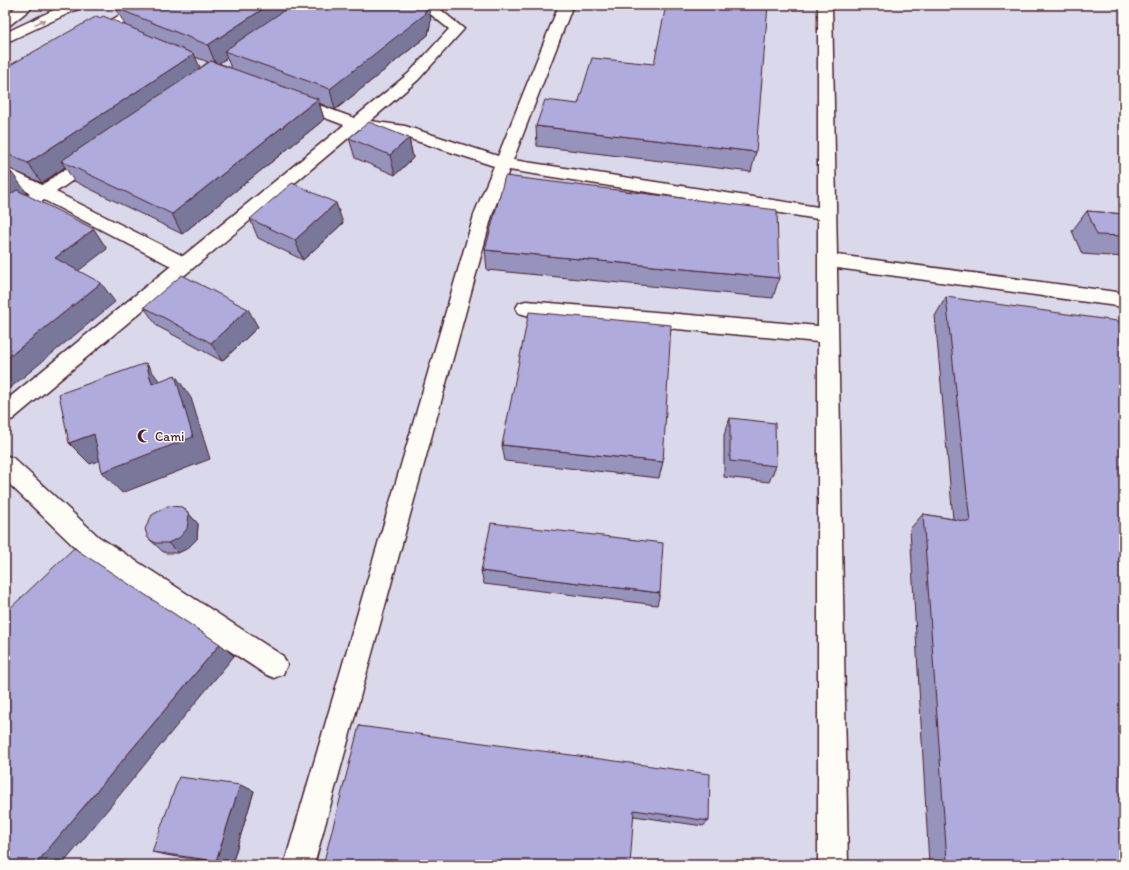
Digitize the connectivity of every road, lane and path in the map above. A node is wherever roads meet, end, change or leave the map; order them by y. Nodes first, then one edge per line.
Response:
1 (28, 5) edge
2 (75, 5) edge
3 (147, 5) edge
4 (426, 5) edge
5 (566, 5) edge
6 (824, 5) edge
7 (5, 22) edge
8 (5, 40) edge
9 (83, 42) edge
10 (276, 94) edge
11 (356, 124) junction
12 (108, 148) edge
13 (504, 164) junction
14 (5, 173) edge
15 (43, 192) junction
16 (827, 214) junction
17 (5, 218) edge
18 (827, 260) junction
19 (185, 265) junction
20 (1124, 300) edge
21 (526, 308) dead end
22 (828, 335) junction
23 (5, 413) edge
24 (5, 465) edge
25 (274, 665) dead end
26 (299, 865) edge
27 (833, 865) edge

1 - 7 street
8 -> 2 street
3 - 9 street
4 - 11 street
5 - 13 street
6 - 16 street
10 - 11 street
11 - 13 street
11 - 19 street
12 - 15 street
13 - 16 street
13 - 26 street
14 - 15 street
15 - 17 street
15 - 19 street
16 - 18 street
18 - 20 street
18 - 22 street
19 - 23 street
21 - 22 street
22 - 27 street
24 - 25 street

